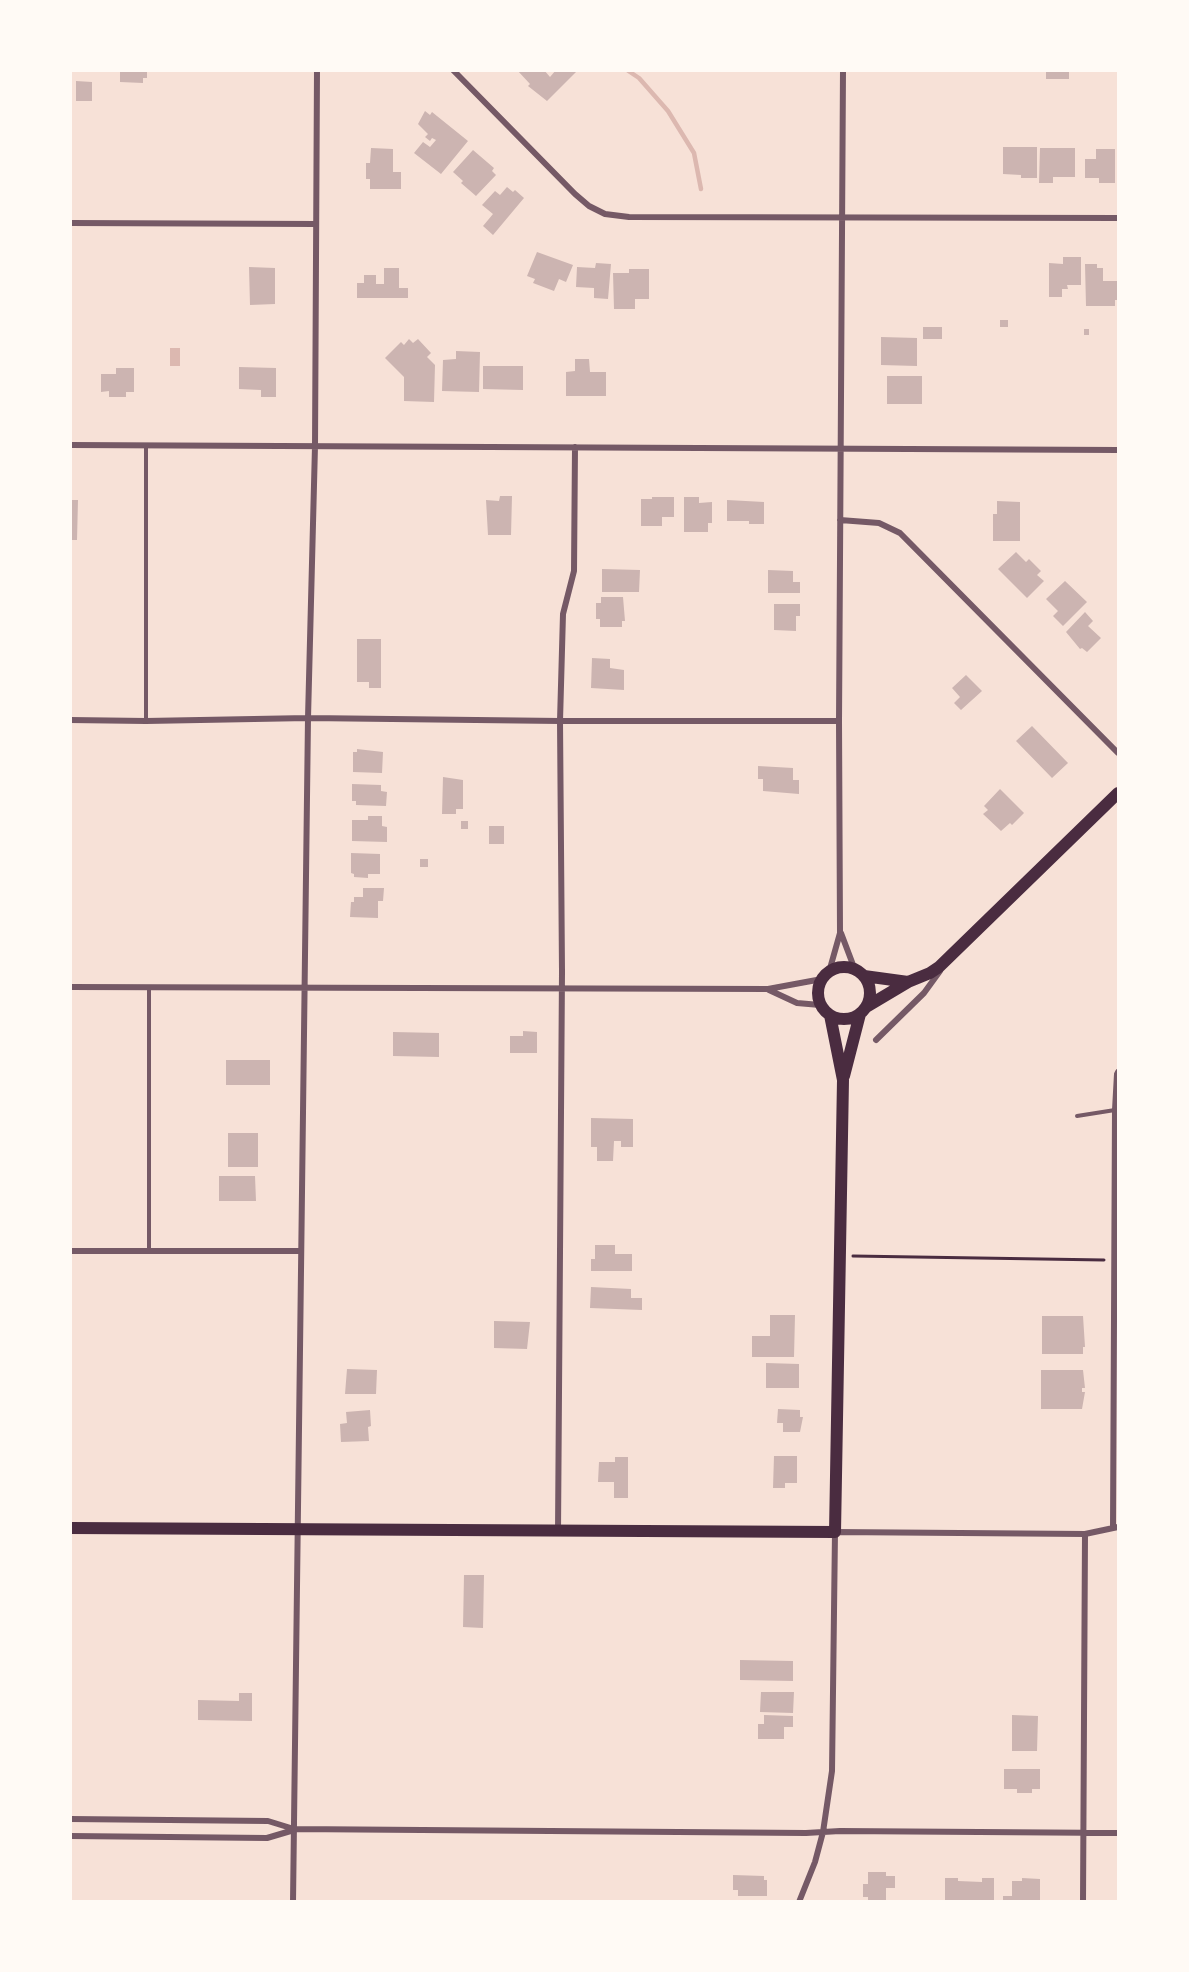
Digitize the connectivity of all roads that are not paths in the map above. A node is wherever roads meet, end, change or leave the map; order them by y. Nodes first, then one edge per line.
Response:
1 (317, 70) edge
2 (453, 70) edge
3 (843, 70) edge
4 (843, 217) junction
5 (1119, 218) edge
6 (70, 223) edge
7 (316, 224) junction
8 (70, 445) edge
9 (146, 445) junction
10 (315, 446) junction
11 (575, 447) junction
12 (842, 447) junction
13 (1119, 450) edge
14 (840, 520) junction
15 (308, 718) junction
16 (70, 720) edge
17 (146, 721) junction
18 (560, 721) junction
19 (839, 721) junction
20 (1119, 753) edge
21 (1119, 793) edge
22 (840, 933) junction
23 (949, 958) junction
24 (859, 973) junction
25 (825, 975) junction
26 (908, 982) junction
27 (70, 987) edge
28 (149, 987) junction
29 (306, 987) junction
30 (562, 989) junction
31 (768, 990) junction
32 (820, 1005) junction
33 (863, 1010) junction
34 (830, 1015) junction
35 (876, 1040) dead end
36 (1119, 1072) edge
37 (843, 1080) junction
38 (1115, 1110) junction
39 (1077, 1116) dead end
40 (149, 1250) junction
41 (70, 1251) edge
42 (301, 1251) junction
43 (1116, 1266) edge
44 (1116, 1527) edge
45 (70, 1528) edge
46 (297, 1529) junction
47 (558, 1532) junction
48 (835, 1532) junction
49 (1085, 1534) junction
50 (70, 1820) edge
51 (294, 1829) junction
52 (823, 1832) junction
53 (1084, 1833) junction
54 (1119, 1833) edge
55 (70, 1836) edge
56 (293, 1902) edge
57 (799, 1902) edge
58 (1083, 1902) edge

1 - 7 street
2 - 4 street
3 - 4 street
4 - 5 street
4 - 12 street
6 - 7 street
7 - 10 street
8 - 9 street
9 - 10 street
9 - 17 lane
10 - 11 street
10 - 15 street
11 - 12 street
11 - 18 street
12 - 13 street
12 - 14 street
14 - 19 street
14 - 20 street
15 - 17 street
15 - 18 street
15 - 29 street
16 - 17 street
18 - 19 street
18 - 30 street
19 - 22 street
21 - 23 main road
22 - 24 street
22 - 25 street
23 - 26 main road
23 - 35 street
24 - 25 main road
24 - 26 main road
24 - 33 main road
25 - 31 street
25 - 32 main road
26 - 33 main road
27 - 28 street
28 - 29 street
28 - 40 lane
29 - 30 street
29 - 42 street
30 - 31 street
30 - 47 street
31 - 32 street
32 - 34 main road
33 - 34 main road
33 - 37 main road
34 - 37 main road
36 - 38 street
37 - 48 main road
38 - 39 lane
38 - 43 street
40 - 41 street
40 - 42 street
42 - 46 street
43 - 44 street
44 - 49 street
45 - 46 main road
46 - 47 main road
46 - 51 street
47 - 48 main road
48 - 49 street
48 - 52 street
49 - 53 street
50 - 51 street
51 - 52 street
51 - 55 street
51 - 56 street
52 - 53 street
52 - 57 street
53 - 54 street
53 - 58 street

